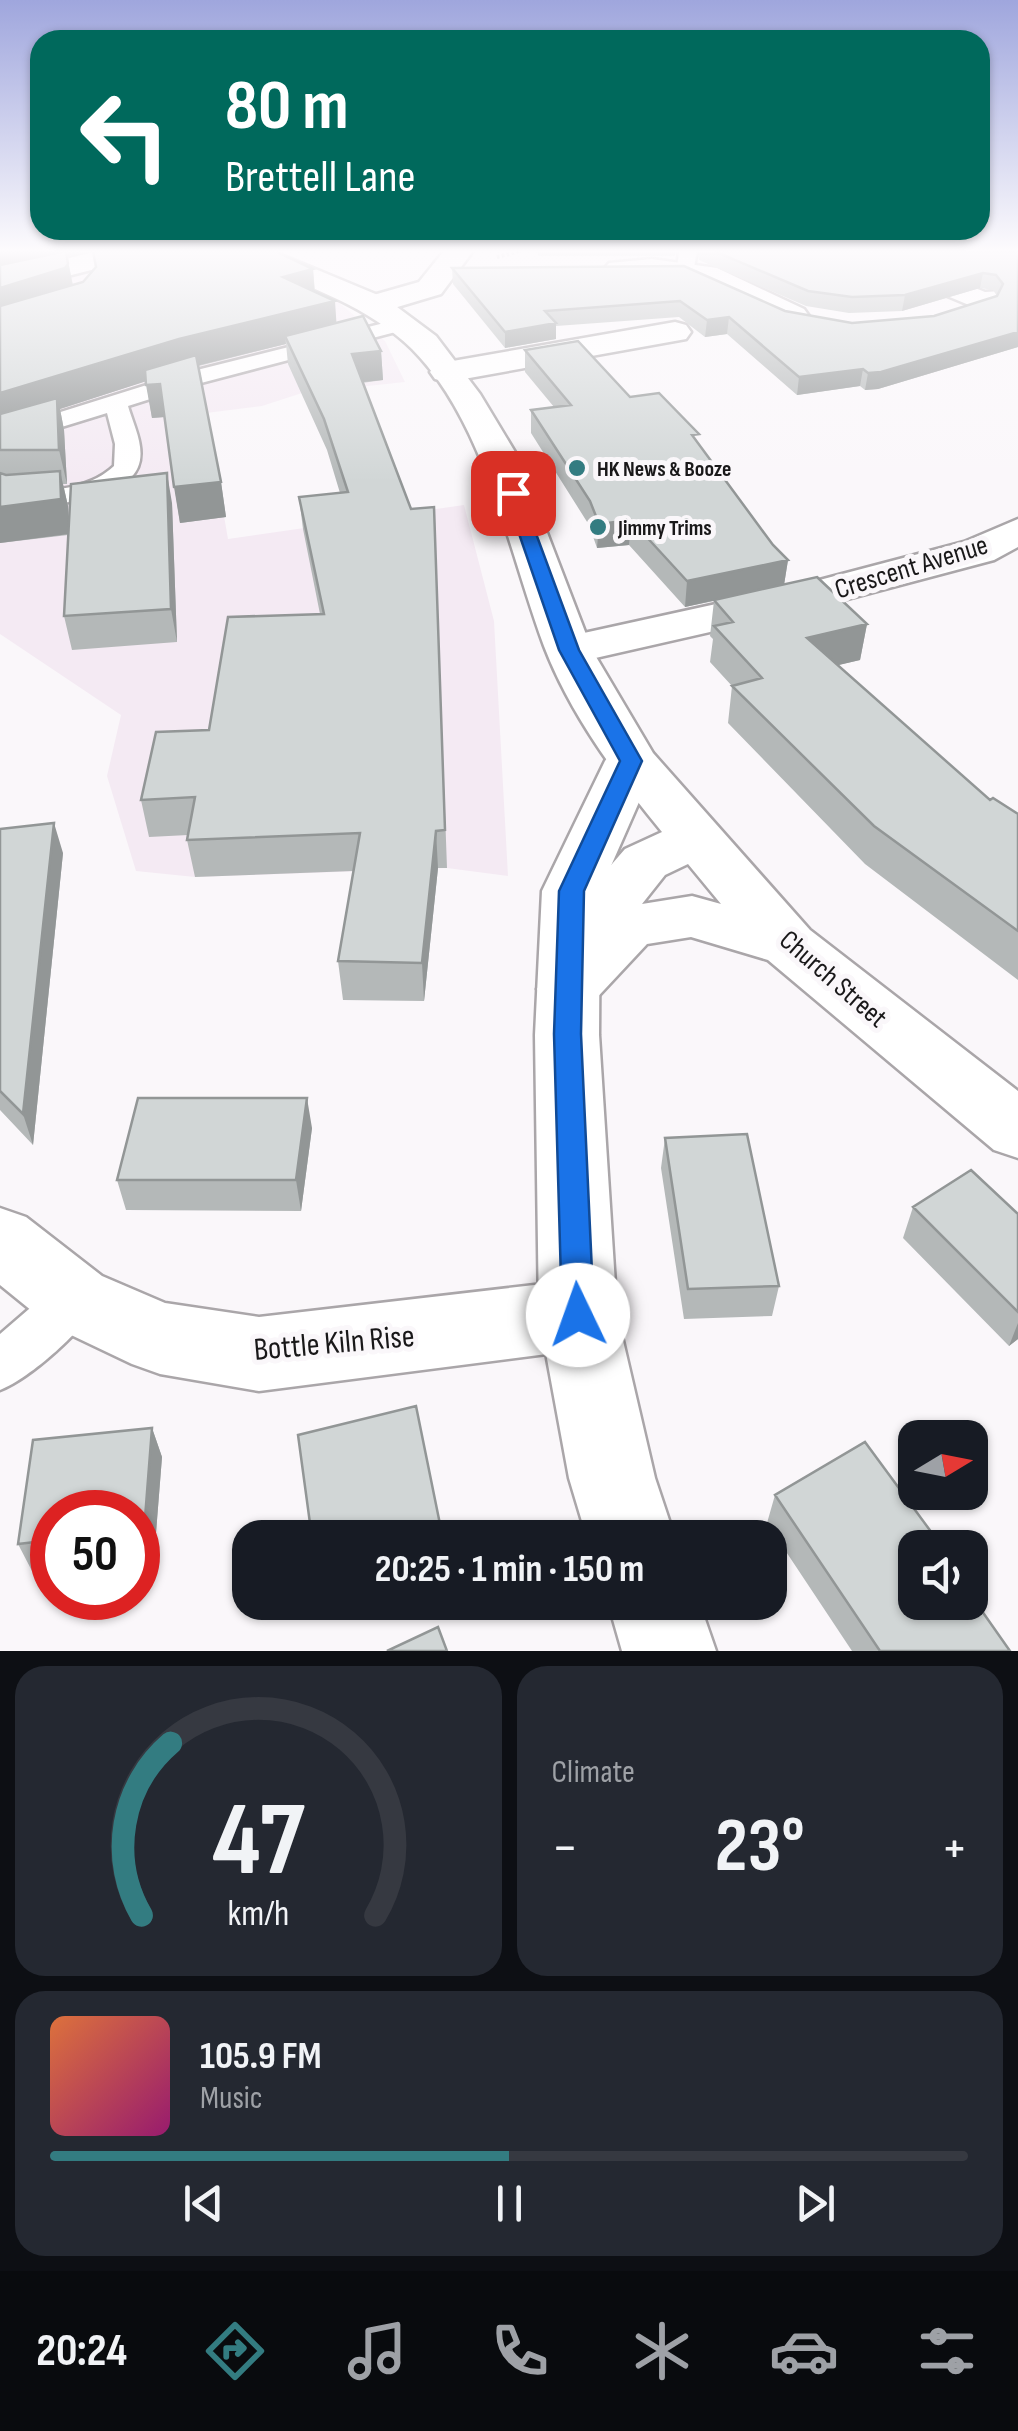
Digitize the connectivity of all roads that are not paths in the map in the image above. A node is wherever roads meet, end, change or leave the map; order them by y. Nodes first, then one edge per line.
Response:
1 (346, 328) edge
2 (404, 328) edge
3 (674, 332) dead end
4 (447, 372) junction
5 (115, 401) junction
6 (0, 439) edge
7 (0, 496) edge
8 (1018, 531) edge
9 (569, 650) junction
10 (631, 761) junction
11 (697, 837) junction
12 (790, 945) junction
13 (569, 970) junction
14 (1018, 1130) edge
15 (0, 1240) edge
16 (74, 1300) junction
17 (578, 1315) junction
18 (0, 1366) edge
19 (626, 1520) edge
20 (659, 1620) edge
21 (669, 1651) edge

1 - 5 lane
2 - 4 main road, Church Street
3 - 4 main road
4 - 9 main road, Church Street
5 - 6 lane
5 - 7 lane
8 - 9 main road, Crescent Avenue
9 - 10 main road, Church Street
10 - 11 main road, Church Street
10 - 13 main road
11 - 12 main road, Church Street
11 - 13 main road
12 - 13 main road
12 - 14 main road, Church Street
13 - 17 main road
15 - 16 main road, Bottle Kiln Rise
16 - 17 main road, Bottle Kiln Rise
16 - 18 lane
17 - 19 main road
20 - 21 main road

